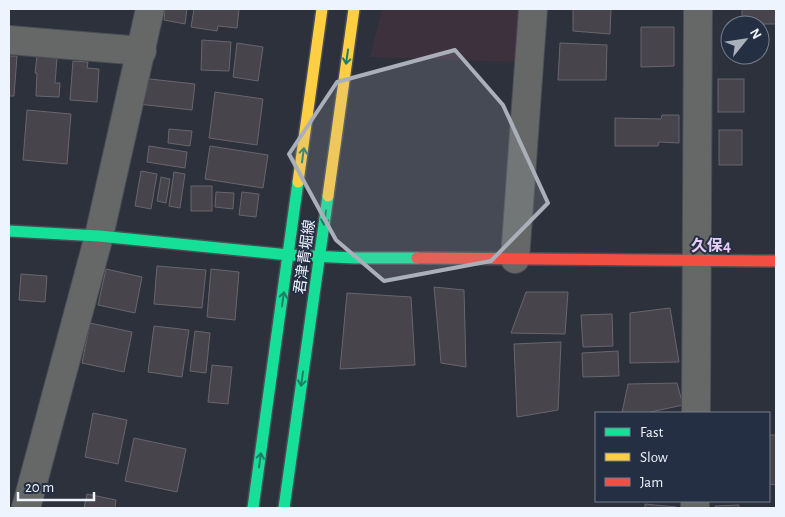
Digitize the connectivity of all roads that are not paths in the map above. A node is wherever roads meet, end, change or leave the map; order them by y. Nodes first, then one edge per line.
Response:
1 (150, 9) edge
2 (322, 9) edge
3 (354, 9) edge
4 (533, 9) edge
5 (698, 9) edge
6 (9, 40) edge
7 (142, 51) junction
8 (9, 232) edge
9 (99, 236) junction
10 (289, 255) junction
11 (320, 256) junction
12 (516, 259) junction
13 (696, 261) junction
14 (776, 261) edge
15 (696, 412) edge
16 (26, 508) edge
17 (253, 508) edge
18 (284, 508) edge

1 - 7 street
10 -> 2 main road, 君津青堀線
3 -> 11 main road, 君津青堀線
4 - 12 street
5 - 13 street
6 - 7 street
7 - 9 street
8 - 9 main road
9 - 10 main road
9 - 16 street
10 - 11 main road
17 -> 10 main road, 君津青堀線
11 - 12 main road
11 -> 18 main road, 君津青堀線
12 - 13 main road
13 - 14 main road
13 - 15 street

